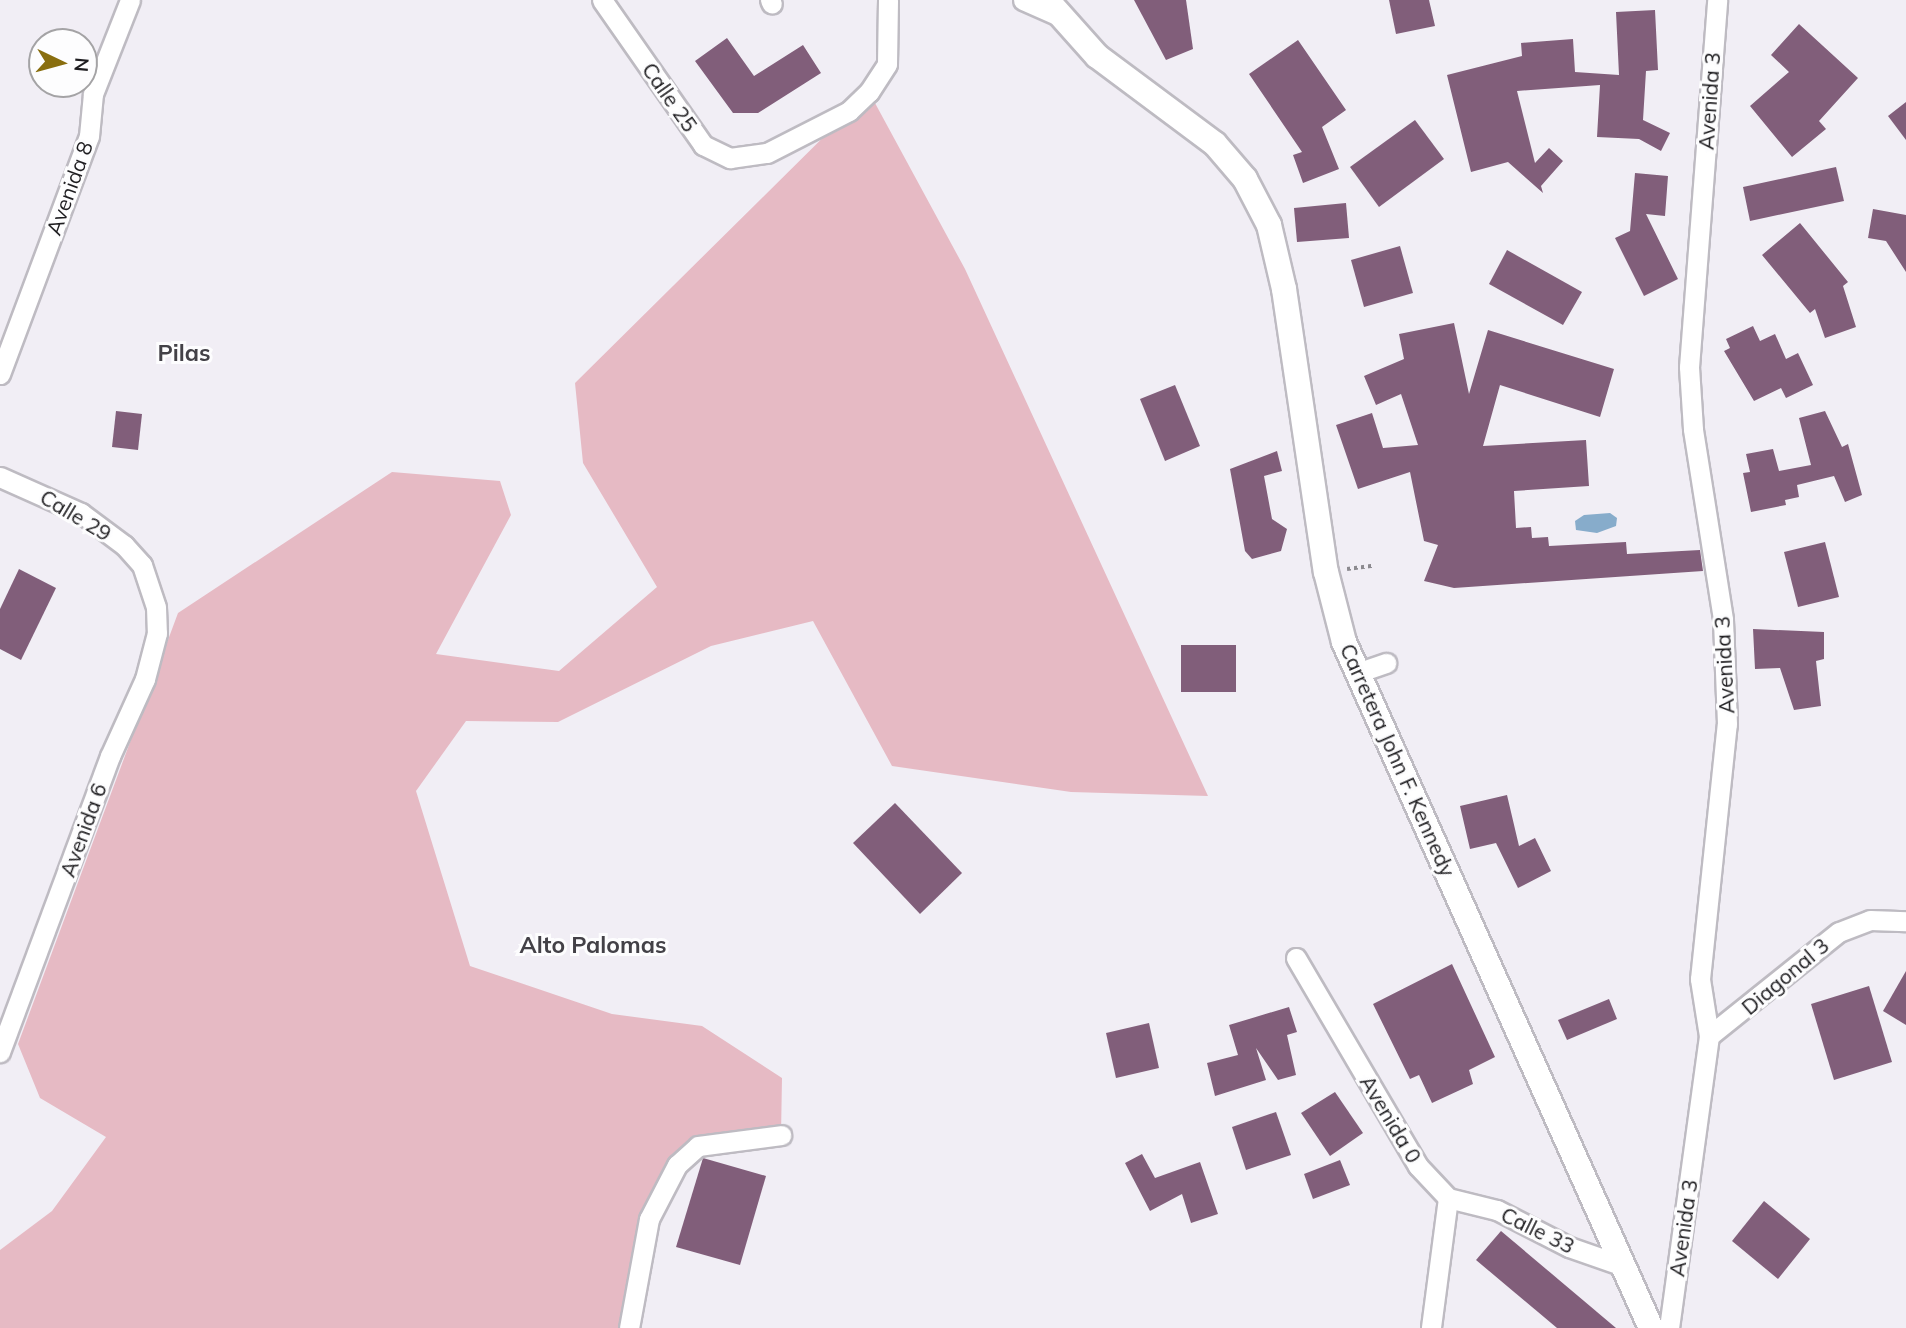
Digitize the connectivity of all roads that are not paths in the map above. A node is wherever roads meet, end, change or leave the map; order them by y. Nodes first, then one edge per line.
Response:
1 (130, 0) edge
2 (602, 0) edge
3 (888, 0) edge
4 (1023, 0) edge
5 (1717, 0) edge
6 (1051, 7) edge
7 (0, 374) edge
8 (0, 477) edge
9 (156, 607) joint
10 (1385, 663) dead end
11 (1357, 673) junction
12 (1906, 921) edge
13 (1297, 958) dead end
14 (1709, 1036) junction
15 (0, 1052) edge
16 (782, 1135) dead end
17 (1448, 1198) junction
18 (1626, 1267) junction
19 (629, 1328) edge
20 (1431, 1328) edge
21 (1651, 1328) edge
22 (1669, 1328) edge

1 - 7 street, Avenida 8
2 - 3 street, Calle 25
4 - 6 street
5 - 14 street, Avenida 3
6 - 11 main road, Carretera John F. Kennedy
8 - 9 street, Calle 29
9 - 15 street, Avenida 6
10 - 11 street
11 - 18 main road, Carretera John F. Kennedy
12 - 14 street, Diagonal 3
13 - 17 street, Avenida 0
14 - 22 street, Avenida 3
16 - 19 street
17 - 18 street, Calle 33
17 - 20 street
18 - 21 main road, Carretera John F. Kennedy

